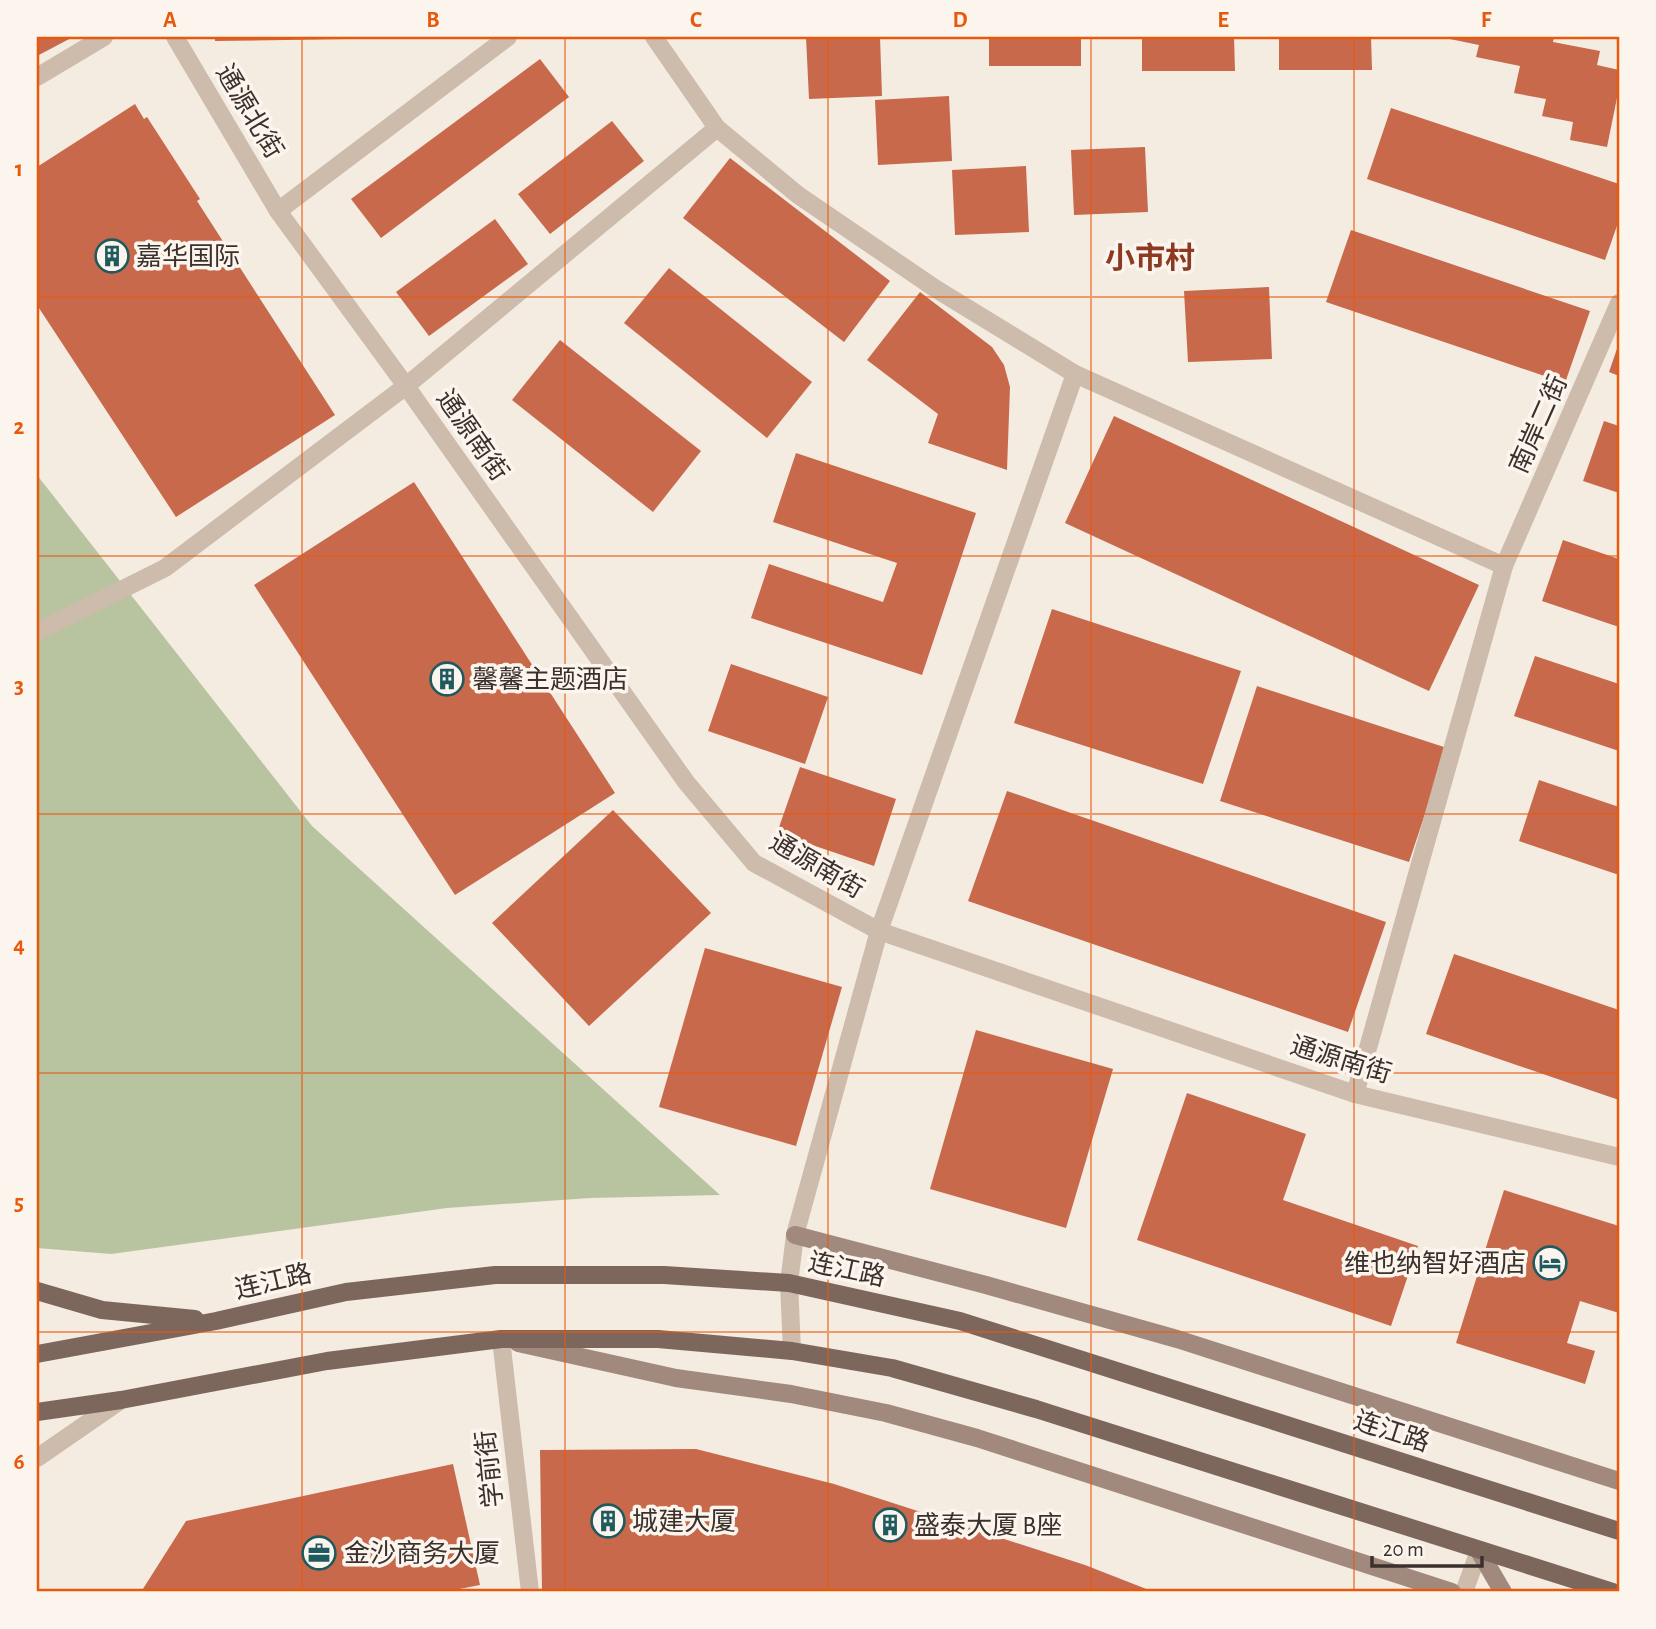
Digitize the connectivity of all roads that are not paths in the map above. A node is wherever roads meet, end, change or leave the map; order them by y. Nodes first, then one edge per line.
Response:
1 (104, 37) edge
2 (175, 37) edge
3 (508, 37) edge
4 (654, 37) edge
5 (37, 77) edge
6 (717, 128) junction
7 (278, 211) junction
8 (1619, 303) edge
9 (1075, 374) junction
10 (406, 386) junction
11 (1504, 566) junction
12 (37, 632) edge
13 (879, 931) junction
14 (1356, 1094) junction
15 (1619, 1157) edge
16 (794, 1235) junction
17 (789, 1283) junction
18 (37, 1291) edge
19 (216, 1321) junction
20 (501, 1339) junction
21 (792, 1351) junction
22 (37, 1354) edge
23 (121, 1400) junction
24 (37, 1412) edge
25 (37, 1458) edge
26 (1619, 1481) edge
27 (1619, 1531) edge
28 (1479, 1551) junction
29 (530, 1592) edge
30 (1452, 1592) edge
31 (1464, 1592) edge
32 (1503, 1592) edge
33 (1613, 1592) edge

1 - 5 street
2 - 7 street, 通源北街
3 - 7 street
4 - 6 street
6 - 9 street
6 - 10 street
7 - 10 street, 通源南街
8 - 11 street, 南岸二街
9 - 11 street
9 - 13 street
10 - 12 street
10 - 13 street, 通源南街
11 - 14 street, 南岸二街
13 - 14 street, 通源南街
13 - 16 street
14 - 15 street, 通源南街
16 - 17 street
16 - 26 main road, 连江路
17 - 19 main road, 连江路
17 - 21 street
17 - 27 main road, 连江路
18 - 19 main road
19 - 22 main road, 连江路
20 - 21 main road
20 - 23 main road
20 - 29 street, 学前街
20 - 30 main road
21 - 28 main road
23 - 24 main road
23 - 25 street
28 - 31 street
28 - 32 main road
28 - 33 main road

